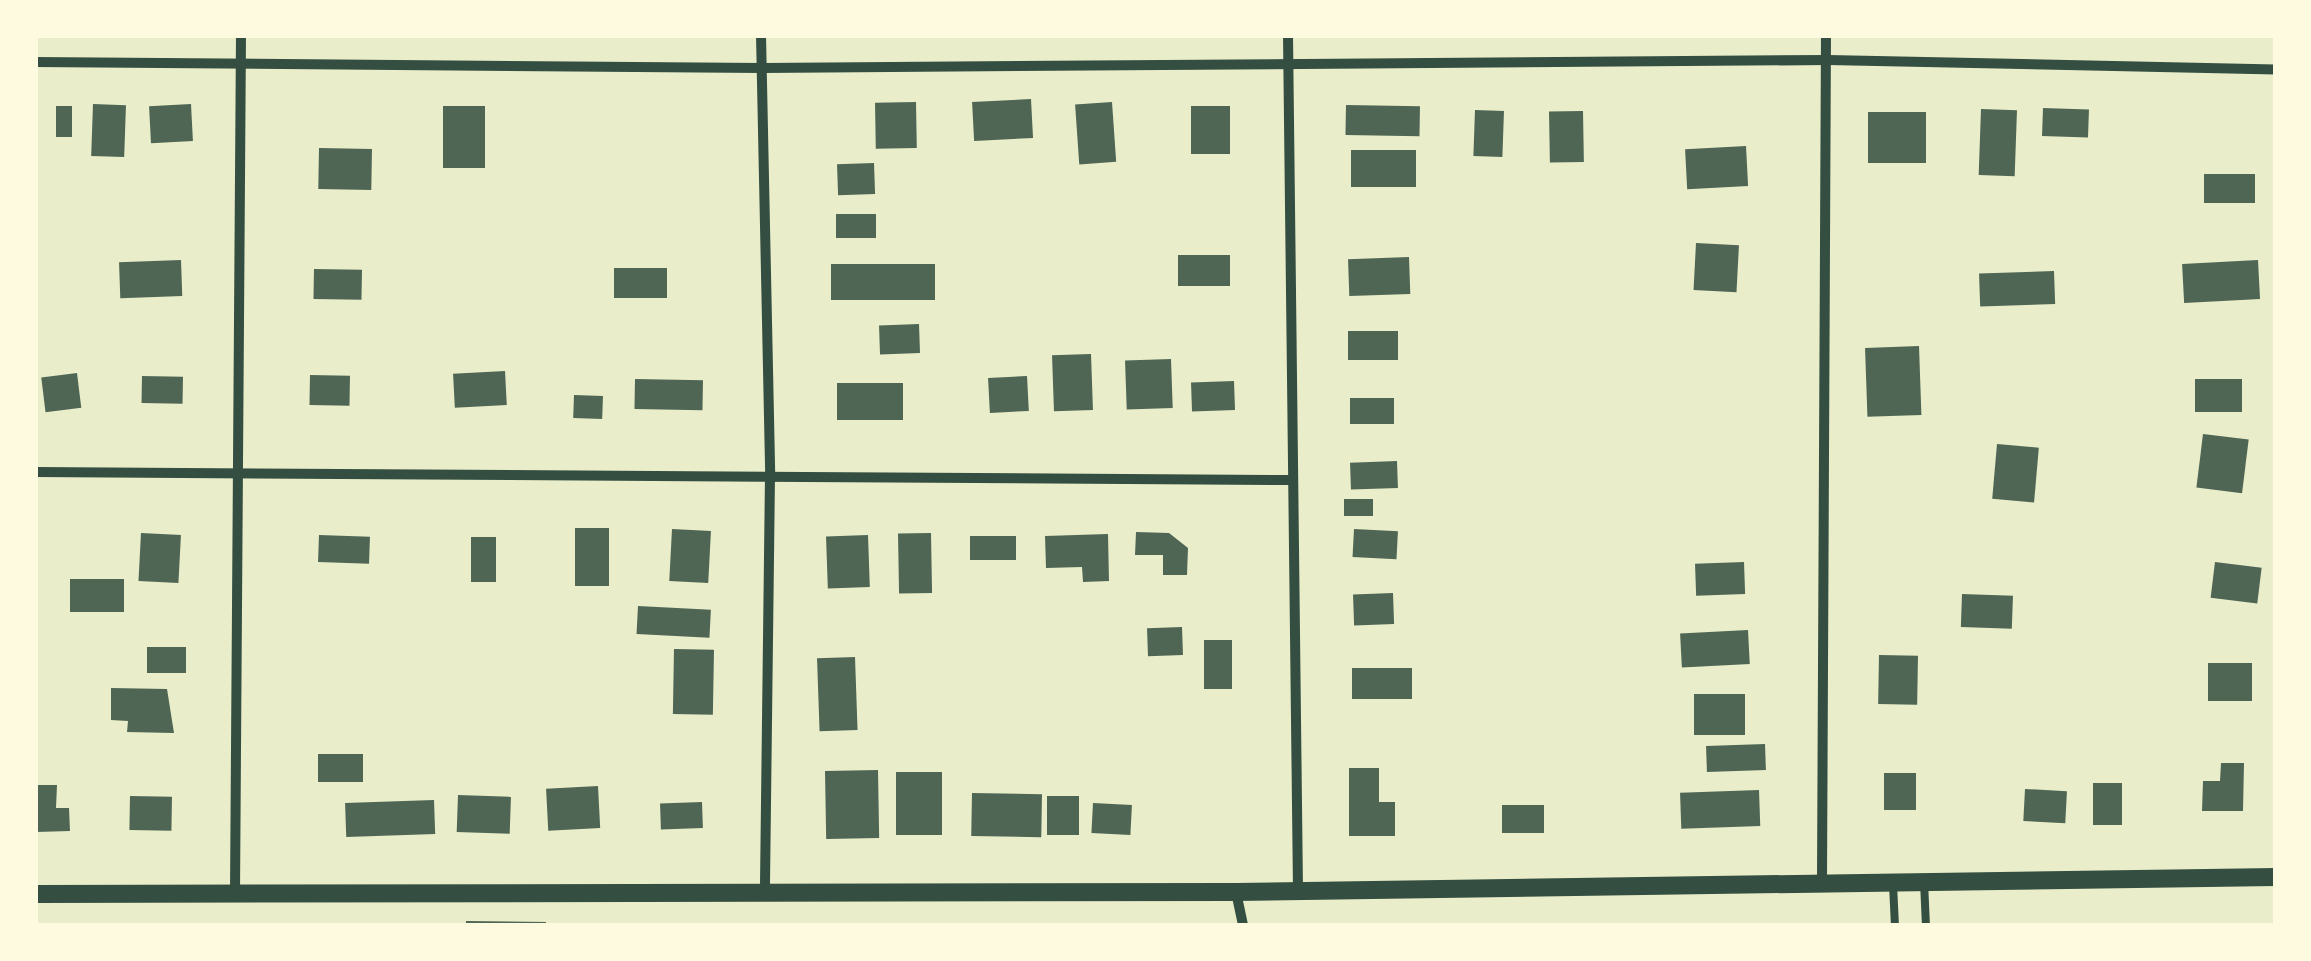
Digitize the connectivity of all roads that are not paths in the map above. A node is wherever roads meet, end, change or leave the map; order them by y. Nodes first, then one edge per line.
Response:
1 (241, 35) edge
2 (762, 35) edge
3 (1288, 35) edge
4 (1826, 35) edge
5 (1828, 60) junction
6 (241, 61) junction
7 (1288, 61) junction
8 (35, 62) edge
9 (762, 68) junction
10 (2276, 69) edge
11 (35, 472) edge
12 (234, 475) junction
13 (770, 475) junction
14 (1288, 480) junction
15 (2276, 877) edge
16 (1822, 880) junction
17 (1893, 880) junction
18 (1924, 880) junction
19 (1298, 888) junction
20 (765, 890) junction
21 (1236, 892) junction
22 (235, 893) junction
23 (35, 894) edge
24 (1243, 926) edge
25 (1896, 926) edge
26 (1926, 926) edge

1 - 6 street
2 - 9 street
3 - 7 street
4 - 5 street
5 - 7 street
5 - 10 street
5 - 16 street
6 - 8 street
6 - 9 street
6 - 12 street
7 - 9 street
7 - 14 street
9 - 13 street
11 - 12 street
12 - 13 street
12 - 22 street
13 - 14 street
13 - 20 street
14 - 19 street
15 - 18 street
16 - 17 street
16 - 19 street
17 - 18 street
17 - 25 lane
18 - 26 lane
19 - 21 street
20 - 21 street
20 - 22 street
21 - 24 street
22 - 23 street

